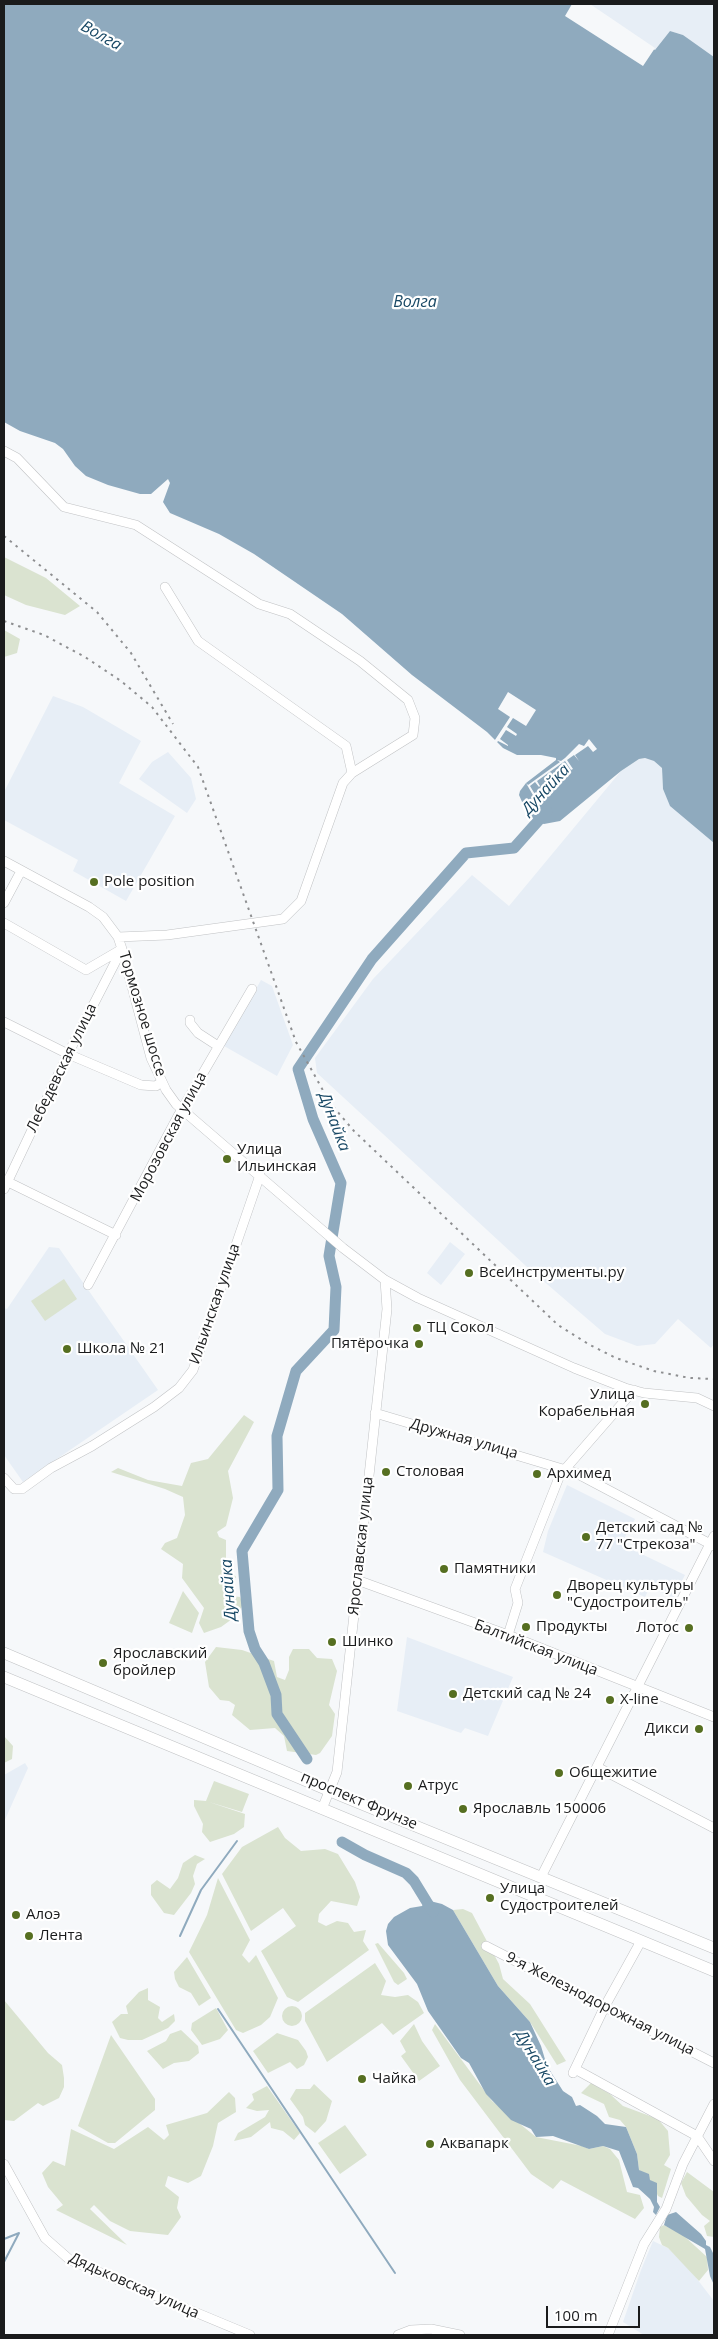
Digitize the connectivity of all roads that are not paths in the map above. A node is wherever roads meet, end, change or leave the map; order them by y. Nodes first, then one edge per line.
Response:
1 (4, 451) edge
2 (165, 587) dead end
3 (352, 773) junction
4 (4, 861) edge
5 (20, 871) junction
6 (4, 903) edge
7 (4, 923) edge
8 (118, 937) junction
9 (122, 949) junction
10 (252, 989) dead end
11 (190, 1020) dead end
12 (4, 1022) edge
13 (218, 1046) junction
14 (68, 1054) junction
15 (161, 1082) junction
16 (183, 1110) junction
17 (260, 1175) junction
18 (5, 1184) edge
19 (116, 1235) junction
20 (385, 1280) junction
21 (88, 1285) dead end
22 (634, 1390) junction
23 (714, 1406) edge
24 (375, 1412) junction
25 (564, 1469) junction
26 (4, 1478) edge
27 (713, 1542) edge
28 (358, 1580) junction
29 (508, 1636) junction
30 (4, 1653) edge
31 (4, 1677) edge
32 (638, 1688) junction
33 (714, 1717) edge
34 (597, 1767) junction
35 (330, 1790) junction
36 (322, 1809) junction
37 (714, 1828) edge
38 (541, 1876) junction
39 (641, 1940) junction
40 (486, 1946) dead end
41 (714, 1948) edge
42 (714, 1971) edge
43 (605, 2006) junction
44 (714, 2062) edge
45 (714, 2104) edge
46 (697, 2136) junction
47 (714, 2161) edge
48 (4, 2164) edge
49 (250, 2335) edge
50 (398, 2335) edge
51 (460, 2335) edge
52 (608, 2335) edge

1 - 3 street
2 - 3 street
3 - 8 street
4 - 5 street, Тормозное шоссе
5 - 6 street
5 - 8 street, Тормозное шоссе
7 - 9 street
8 - 9 street, Тормозное шоссе
9 - 14 street, Лебедевская улица
9 - 15 street, Тормозное шоссе
10 - 13 street, Морозовская улица
11 - 13 street
12 - 14 street
13 - 16 street, Морозовская улица
14 - 15 street
14 - 18 street, Лебедевская улица
15 - 16 street, Тормозное шоссе
16 - 17 street, Тормозное шоссе
16 - 19 street, Морозовская улица
17 - 20 street, Тормозное шоссе
17 - 26 street, Ильинская улица
18 - 19 street
19 - 21 street, Морозовская улица
20 - 22 street, Тормозное шоссе
20 - 24 street, Ярославская улица
22 - 23 street, Тормозное шоссе
22 - 25 street
24 - 25 street, Дружная улица
24 - 28 street, Ярославская улица
25 - 27 street, Дружная улица
25 - 29 street
27 - 32 street
28 - 29 street, Балтийская улица
28 - 35 street, Ярославская улица
29 - 32 street, Балтийская улица
30 - 35 main road, проспект Фрунзе
31 - 36 main road, проспект Фрунзе
32 - 33 street, Балтийская улица
32 - 34 street
34 - 37 street
34 - 38 street
35 - 36 street, Ярославская улица
35 - 38 main road, проспект Фрунзе
36 - 39 main road, проспект Фрунзе
38 - 41 main road, проспект Фрунзе
39 - 42 main road, проспект Фрунзе
39 - 43 street
40 - 43 street, 9-я Железнодорожная улица
43 - 44 street, 9-я Железнодорожная улица
43 - 46 street
45 - 46 street
46 - 47 street
46 - 52 street
48 - 49 street, Дядьковская улица
50 - 51 street

